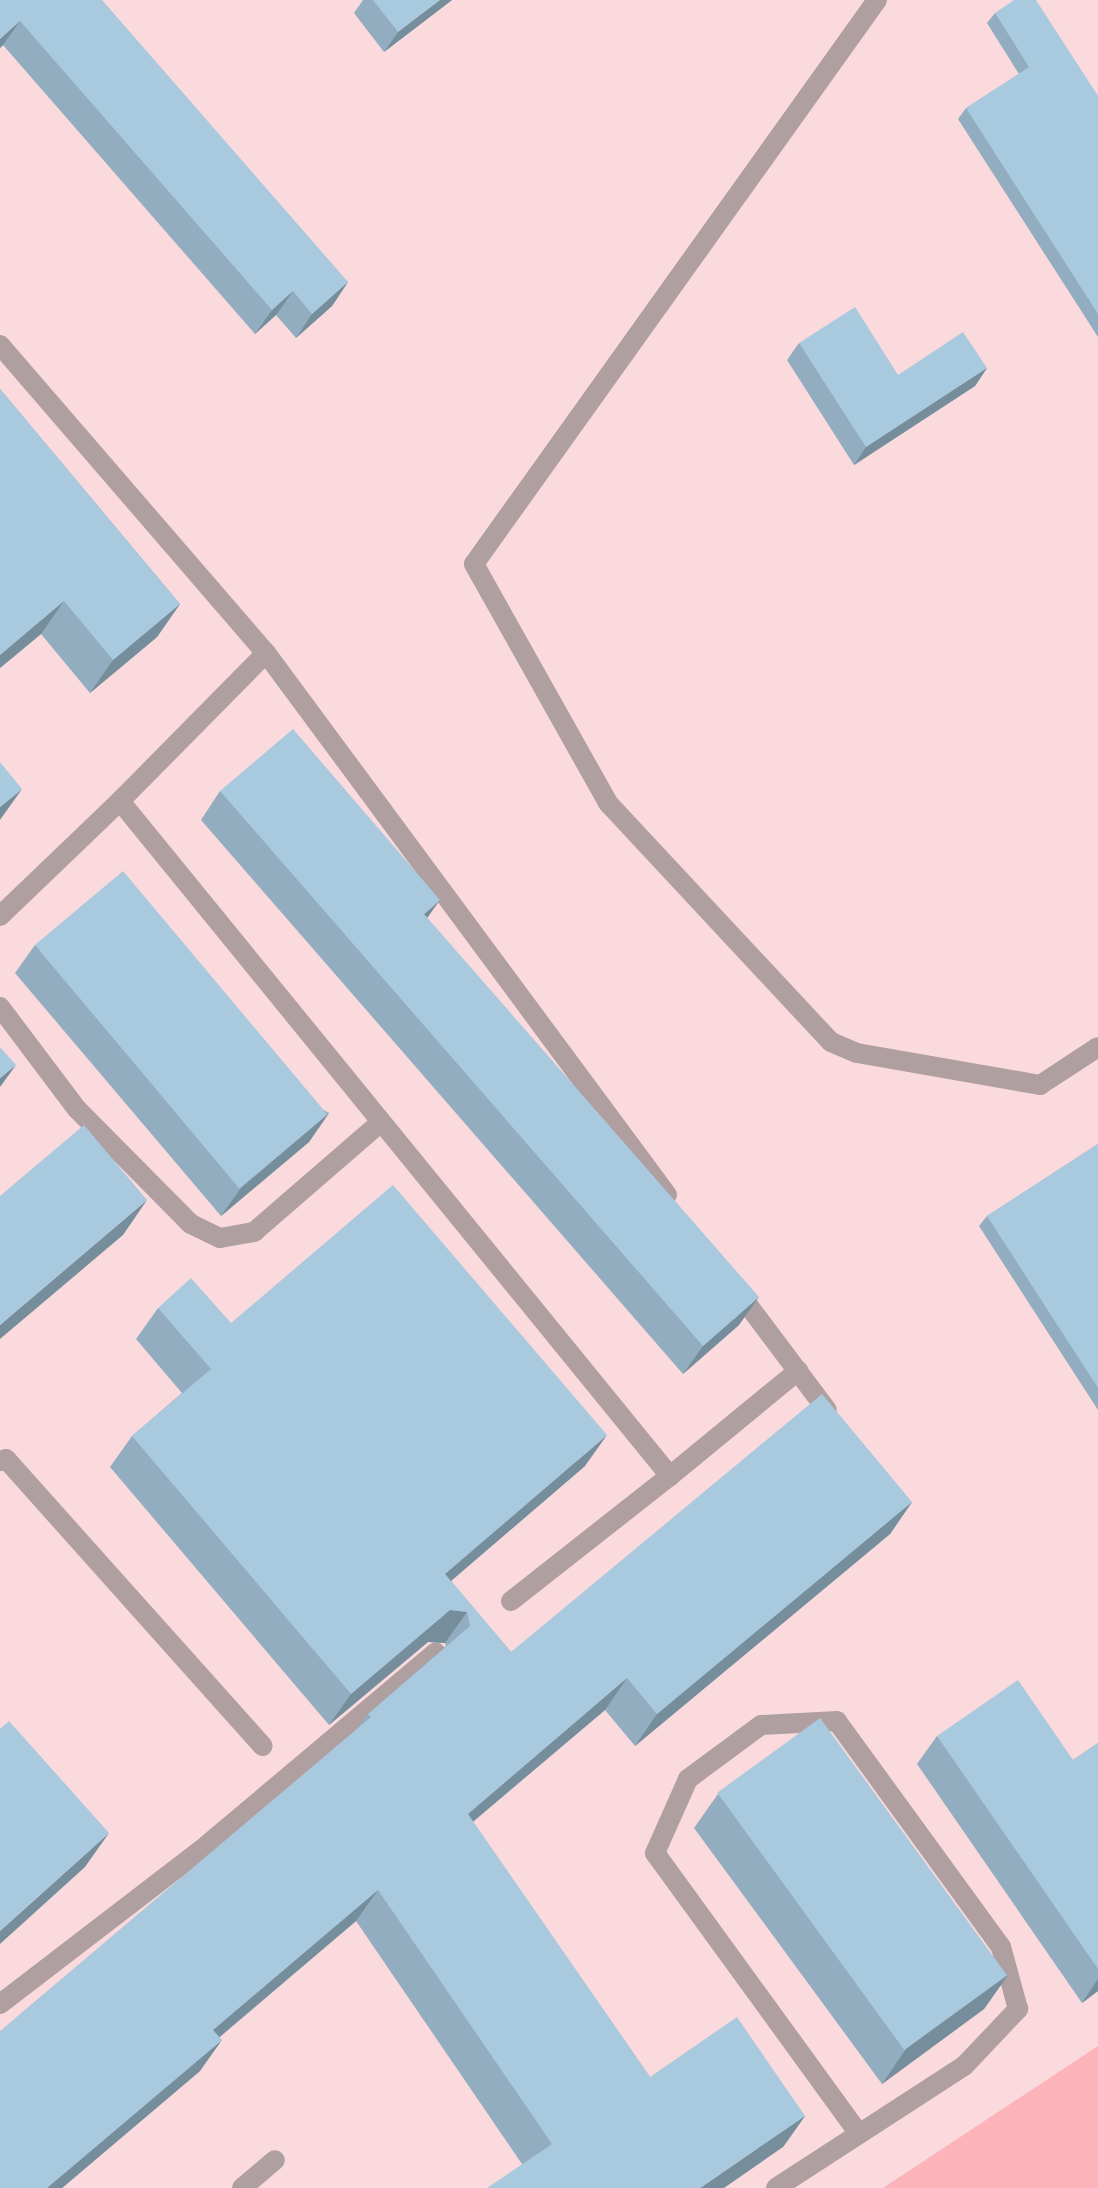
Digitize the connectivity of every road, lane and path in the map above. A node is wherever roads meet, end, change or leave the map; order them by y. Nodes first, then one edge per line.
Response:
1 (877, 0) edge
2 (0, 345) edge
3 (266, 653) junction
4 (120, 801) junction
5 (0, 916) edge
6 (0, 1007) edge
7 (1098, 1047) edge
8 (381, 1122) junction
9 (684, 1217) edge
10 (722, 1269) edge
11 (798, 1371) junction
12 (827, 1410) edge
13 (0, 1461) edge
14 (670, 1476) junction
15 (511, 1601) dead end
16 (436, 1652) edge
17 (263, 1746) dead end
18 (0, 2004) edge
19 (857, 2131) junction
20 (275, 2160) dead end
21 (242, 2188) edge
22 (776, 2188) edge

1 - 7 lane
2 - 3 lane
3 - 4 lane
3 - 9 lane
4 - 5 lane
4 - 8 lane
6 - 8 lane
8 - 14 lane
10 - 11 lane
11 - 12 lane
11 - 14 lane
13 - 17 lane
14 - 15 lane
16 - 18 lane
19 - 19 lane
19 - 22 lane
20 - 21 lane

